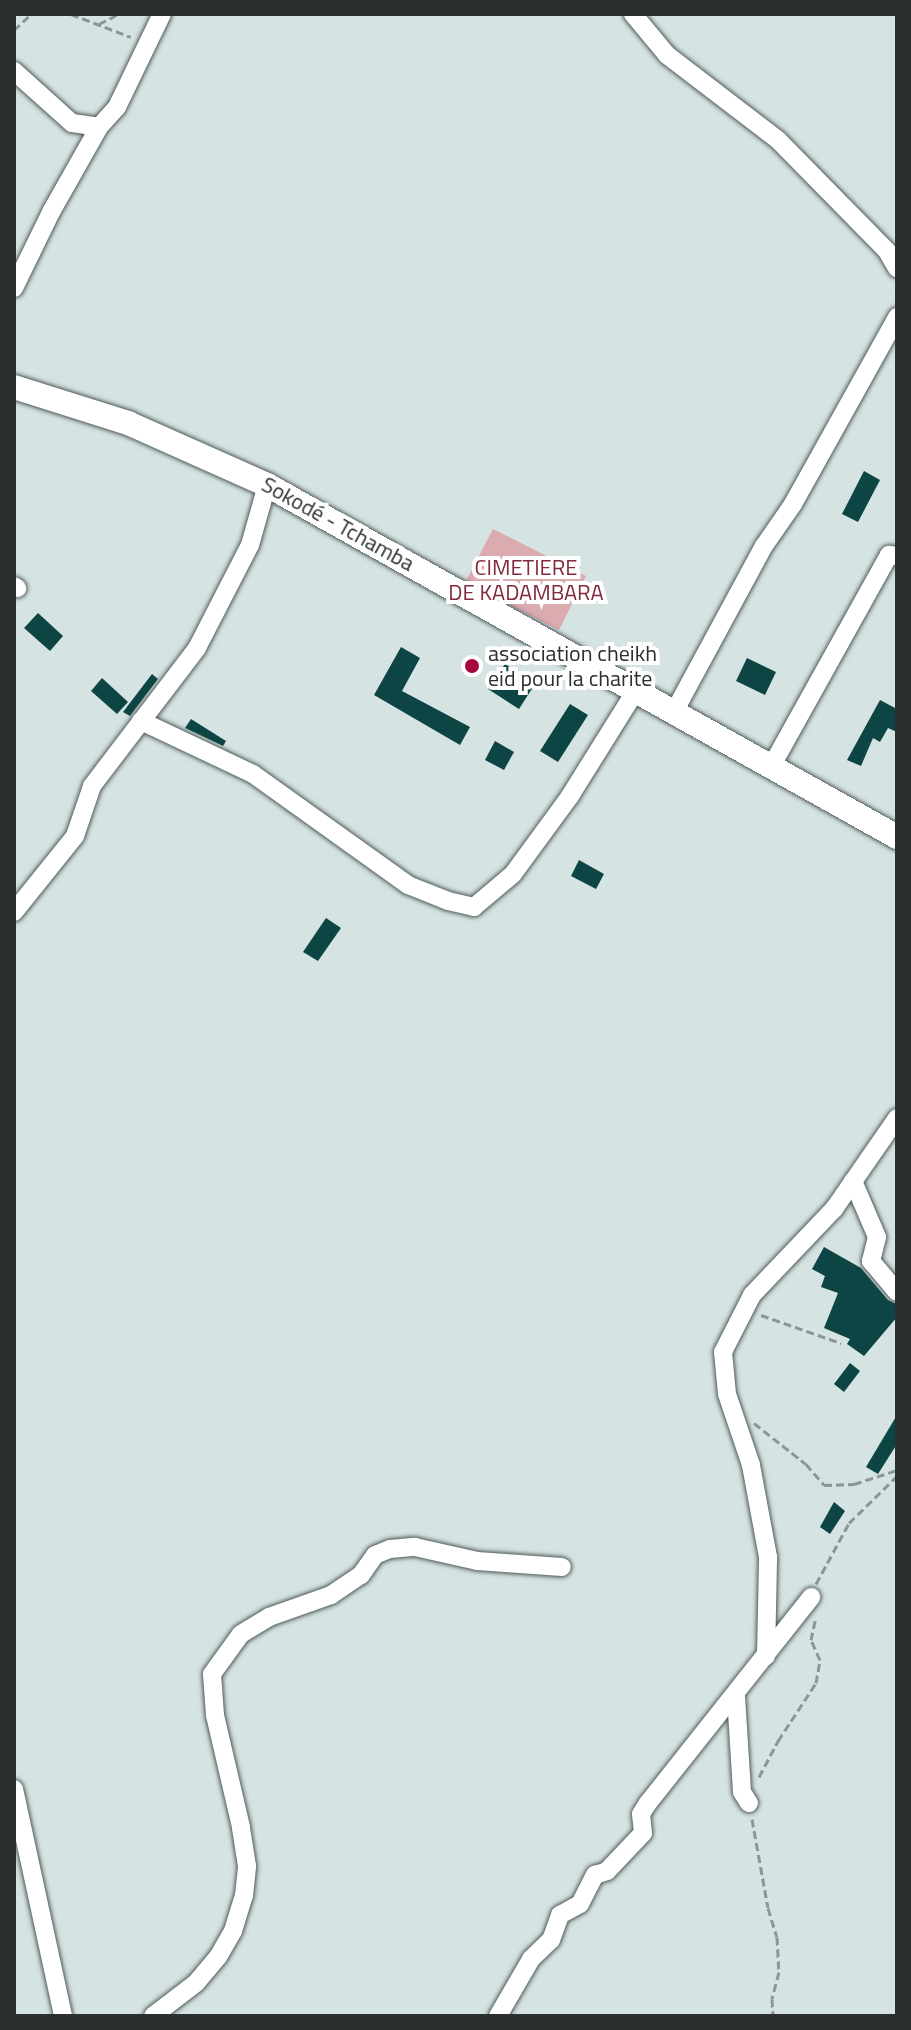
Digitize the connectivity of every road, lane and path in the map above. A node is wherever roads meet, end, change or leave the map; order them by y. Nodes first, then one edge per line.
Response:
1 (31, 14) edge
2 (71, 14) edge
3 (119, 14) edge
4 (162, 14) edge
5 (633, 14) edge
6 (99, 24) junction
7 (14, 30) edge
8 (148, 43) junction
9 (14, 71) edge
10 (99, 127) junction
11 (897, 268) edge
12 (14, 288) edge
13 (897, 317) edge
14 (14, 387) edge
15 (267, 485) junction
16 (897, 556) edge
17 (635, 692) junction
18 (673, 714) junction
19 (141, 721) junction
20 (771, 767) junction
21 (897, 837) edge
22 (14, 912) edge
23 (897, 1118) edge
24 (853, 1181) junction
25 (897, 1292) edge
26 (746, 1310) junction
27 (841, 1343) dead end
28 (727, 1394) junction
29 (897, 1470) edge
30 (897, 1476) edge
31 (562, 1567) dead end
32 (811, 1597) junction
33 (766, 1656) junction
34 (736, 1696) junction
35 (14, 1789) edge
36 (749, 1803) junction
37 (63, 2016) edge
38 (153, 2016) edge
39 (498, 2016) edge
40 (773, 2016) edge

1 - 7 path
2 - 6 path
3 - 6 path
4 - 8 street
5 - 11 street
6 - 8 path
8 - 10 street
9 - 10 street
10 - 12 street
13 - 18 street
14 - 15 main road, Sokodé - Tchamba
15 - 17 main road, Sokodé - Tchamba
15 - 19 street
16 - 20 street
17 - 18 main road, Sokodé - Tchamba
17 - 19 street
18 - 20 main road, Sokodé - Tchamba
19 - 22 street
20 - 21 main road, Sokodé - Tchamba
23 - 24 street
24 - 25 street
24 - 26 street
26 - 27 path
26 - 28 street
28 - 29 path
28 - 33 street
30 - 32 path
31 - 38 street
32 - 33 street
32 - 36 path
33 - 34 street
34 - 36 street
34 - 39 street
35 - 37 street
36 - 40 path

